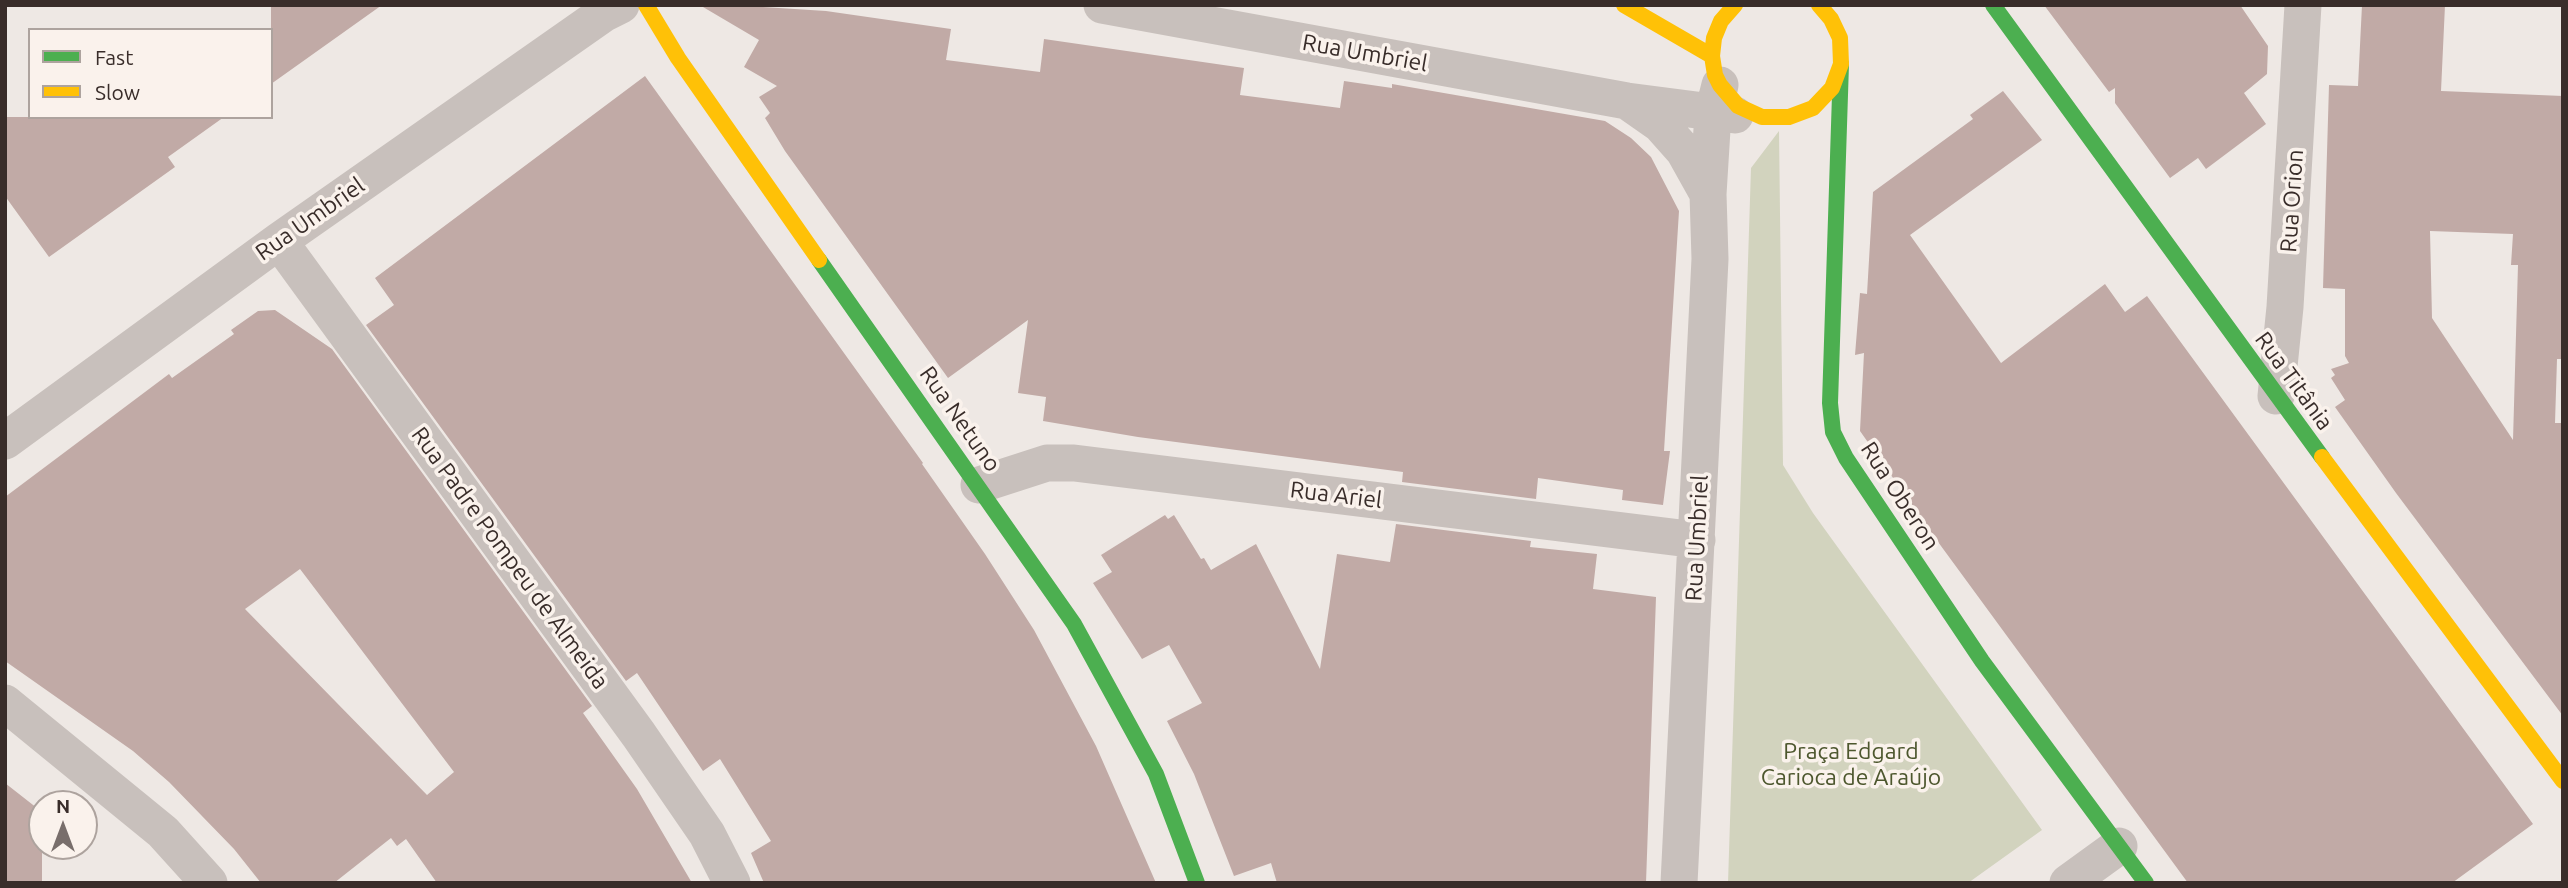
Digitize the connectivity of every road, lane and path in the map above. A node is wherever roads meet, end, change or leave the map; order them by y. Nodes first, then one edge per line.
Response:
1 (621, 5) edge
2 (646, 5) edge
3 (1102, 5) edge
4 (1624, 5) edge
5 (1735, 5) edge
6 (1819, 5) edge
7 (1993, 5) edge
8 (2303, 5) edge
9 (1834, 12) edge
10 (1841, 64) junction
11 (1715, 82) junction
12 (1628, 101) junction
13 (1762, 117) joint
14 (1708, 194) junction
15 (279, 240) junction
16 (2276, 396) junction
17 (5, 441) edge
18 (979, 485) junction
19 (1697, 540) junction
20 (5, 703) edge
21 (2563, 782) edge
22 (2119, 846) junction
23 (209, 883) edge
24 (732, 883) edge
25 (1197, 883) edge
26 (1679, 883) edge
27 (2068, 883) edge
28 (2146, 883) edge

1 - 15 street, Rua Umbriel
2 - 18 street, Rua Netuno
3 - 12 street, Rua Umbriel
4 - 11 street
5 - 11 street
6 - 9 street
7 - 16 street, Rua Titânia
8 - 16 street, Rua Orion
9 - 10 street, Rua Oberon
10 - 13 street
10 - 22 street, Rua Oberon
11 - 12 street, Rua Umbriel
11 - 13 street, Rua Umbriel
11 - 14 street, Rua Umbriel
12 - 14 street, Rua Umbriel
14 - 19 street, Rua Umbriel
15 - 17 street, Rua Umbriel
15 - 24 street, Rua Padre Pompeu de Almeida
16 - 21 street, Rua Titânia
18 - 19 street, Rua Ariel
18 - 25 street, Rua Netuno
19 - 26 street, Rua Umbriel
20 - 23 street
22 - 27 street
22 - 28 street, Rua Oberon

